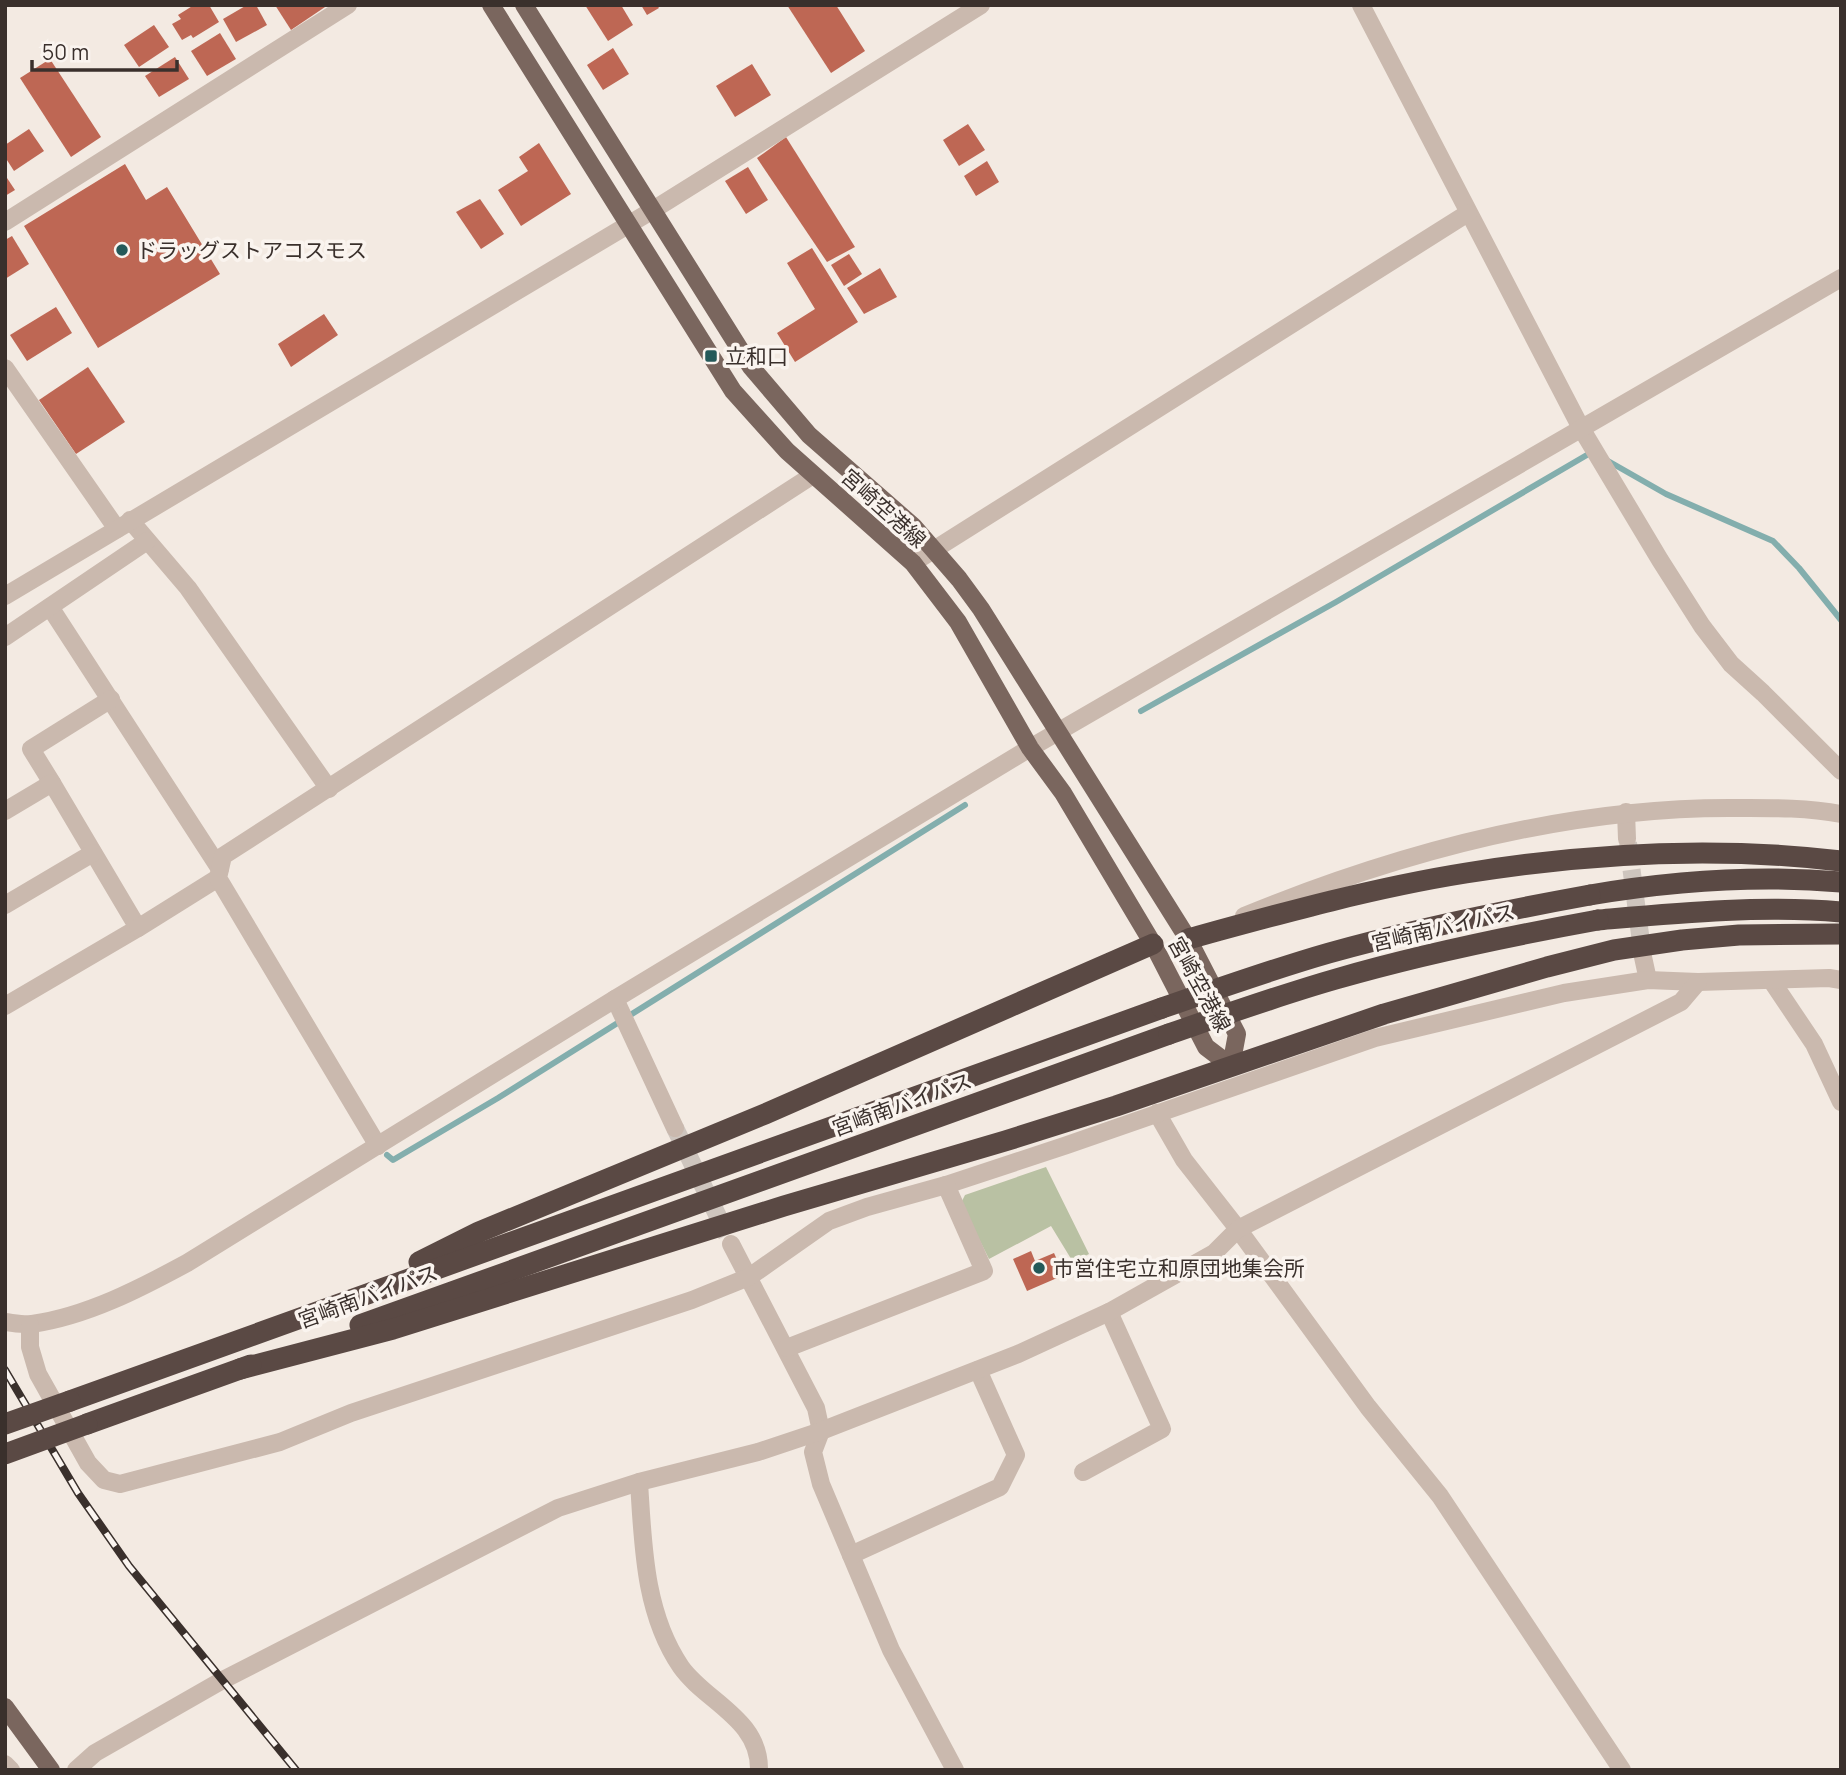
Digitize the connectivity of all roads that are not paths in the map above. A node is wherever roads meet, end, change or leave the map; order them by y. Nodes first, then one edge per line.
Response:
1 (348, 5) edge
2 (491, 5) edge
3 (524, 5) edge
4 (981, 5) edge
5 (1361, 5) edge
6 (653, 211) junction
7 (1468, 212) junction
8 (5, 222) edge
9 (628, 224) junction
10 (1841, 278) edge
11 (5, 368) edge
12 (1581, 428) junction
13 (813, 475) junction
14 (124, 525) junction
15 (147, 541) junction
16 (934, 550) junction
17 (913, 563) junction
18 (5, 596) edge
19 (50, 607) junction
20 (5, 638) edge
21 (111, 699) junction
22 (1057, 733) junction
23 (1030, 748) junction
24 (1841, 771) edge
25 (52, 783) junction
26 (329, 789) junction
27 (5, 811) edge
28 (1626, 812) junction
29 (1841, 814) edge
30 (1627, 839) tunnel mouth
31 (93, 853) junction
32 (1841, 861) edge
33 (219, 874) junction
34 (1841, 882) edge
35 (1157, 890) junction
36 (1129, 904) junction
37 (5, 905) edge
38 (1841, 912) edge
39 (138, 928) junction
40 (1841, 934) edge
41 (1188, 939) junction
42 (1153, 944) junction
43 (1643, 957) tunnel mouth
44 (1648, 980) junction
45 (1771, 980) junction
46 (1841, 980) edge
47 (1698, 982) junction
48 (615, 999) junction
49 (5, 1006) edge
50 (1231, 1066) junction
51 (1841, 1102) edge
52 (1157, 1113) junction
53 (676, 1128) tunnel mouth
54 (378, 1146) junction
55 (946, 1185) junction
56 (1238, 1229) junction
57 (731, 1244) tunnel mouth
58 (749, 1277) junction
59 (323, 1309) junction
60 (1109, 1312) junction
61 (5, 1322) edge
62 (30, 1325) junction
63 (787, 1348) junction
64 (240, 1369) junction
65 (978, 1370) junction
66 (5, 1424) edge
67 (821, 1431) junction
68 (5, 1454) edge
69 (1083, 1472) dead end
70 (639, 1482) junction
71 (851, 1555) junction
72 (5, 1707) edge
73 (5, 1764) edge
74 (11, 1770) edge
75 (51, 1770) edge
76 (76, 1770) edge
77 (759, 1770) edge
78 (955, 1770) edge
79 (1622, 1770) edge

1 - 8 street
2 - 9 main road, 宮崎空港線
3 - 6 main road, 宮崎空港線
4 - 6 street
5 - 7 street
6 - 9 street
6 - 16 main road, 宮崎空港線
7 - 12 street
7 - 16 street
9 - 13 main road, 宮崎空港線
9 - 14 street
10 - 12 street
11 - 14 street
12 - 22 street
12 - 24 street
13 - 17 main road, 宮崎空港線
13 - 26 street
14 - 15 street
14 - 18 street
15 - 19 street
15 - 26 street
16 - 17 street
16 - 22 main road, 宮崎空港線
17 - 23 main road, 宮崎空港線
19 - 20 street
19 - 21 street
21 - 25 street
21 - 33 street
22 - 23 street
22 - 35 main road, 宮崎空港線
23 - 36 main road, 宮崎空港線
23 - 48 street
25 - 27 street
25 - 31 street
26 - 33 street
28 - 29 street
28 - 30 street
28 - 41 street
31 - 37 street
31 - 39 street
32 - 41 highway
33 - 39 street
33 - 54 street
34 - 59 highway, 宮崎南バイパス, bridge
35 - 36 main road
35 - 41 main road, 宮崎空港線
36 - 42 main road, 宮崎空港線
38 - 64 highway, 宮崎南バイパス, bridge
39 - 49 street
40 - 50 highway
41 - 50 main road, 宮崎空港線
42 - 50 main road, 宮崎空港線
42 - 59 highway
43 - 44 street
44 - 47 street
44 - 52 street
45 - 46 street
45 - 47 street
45 - 51 street
47 - 56 street
48 - 53 street
48 - 54 street
50 - 64 highway
52 - 55 street
52 - 56 street
54 - 62 street
55 - 58 street
55 - 63 street
56 - 60 street
56 - 79 street
57 - 58 street
58 - 62 street
58 - 63 street
59 - 66 highway, 宮崎南バイパス, bridge
60 - 65 street
60 - 69 street
61 - 62 street
63 - 67 street
64 - 68 highway, 宮崎南バイパス, bridge
65 - 67 street
65 - 71 street
67 - 70 street
67 - 71 street
70 - 76 street
70 - 77 street
71 - 78 street
72 - 75 main road
73 - 74 street

